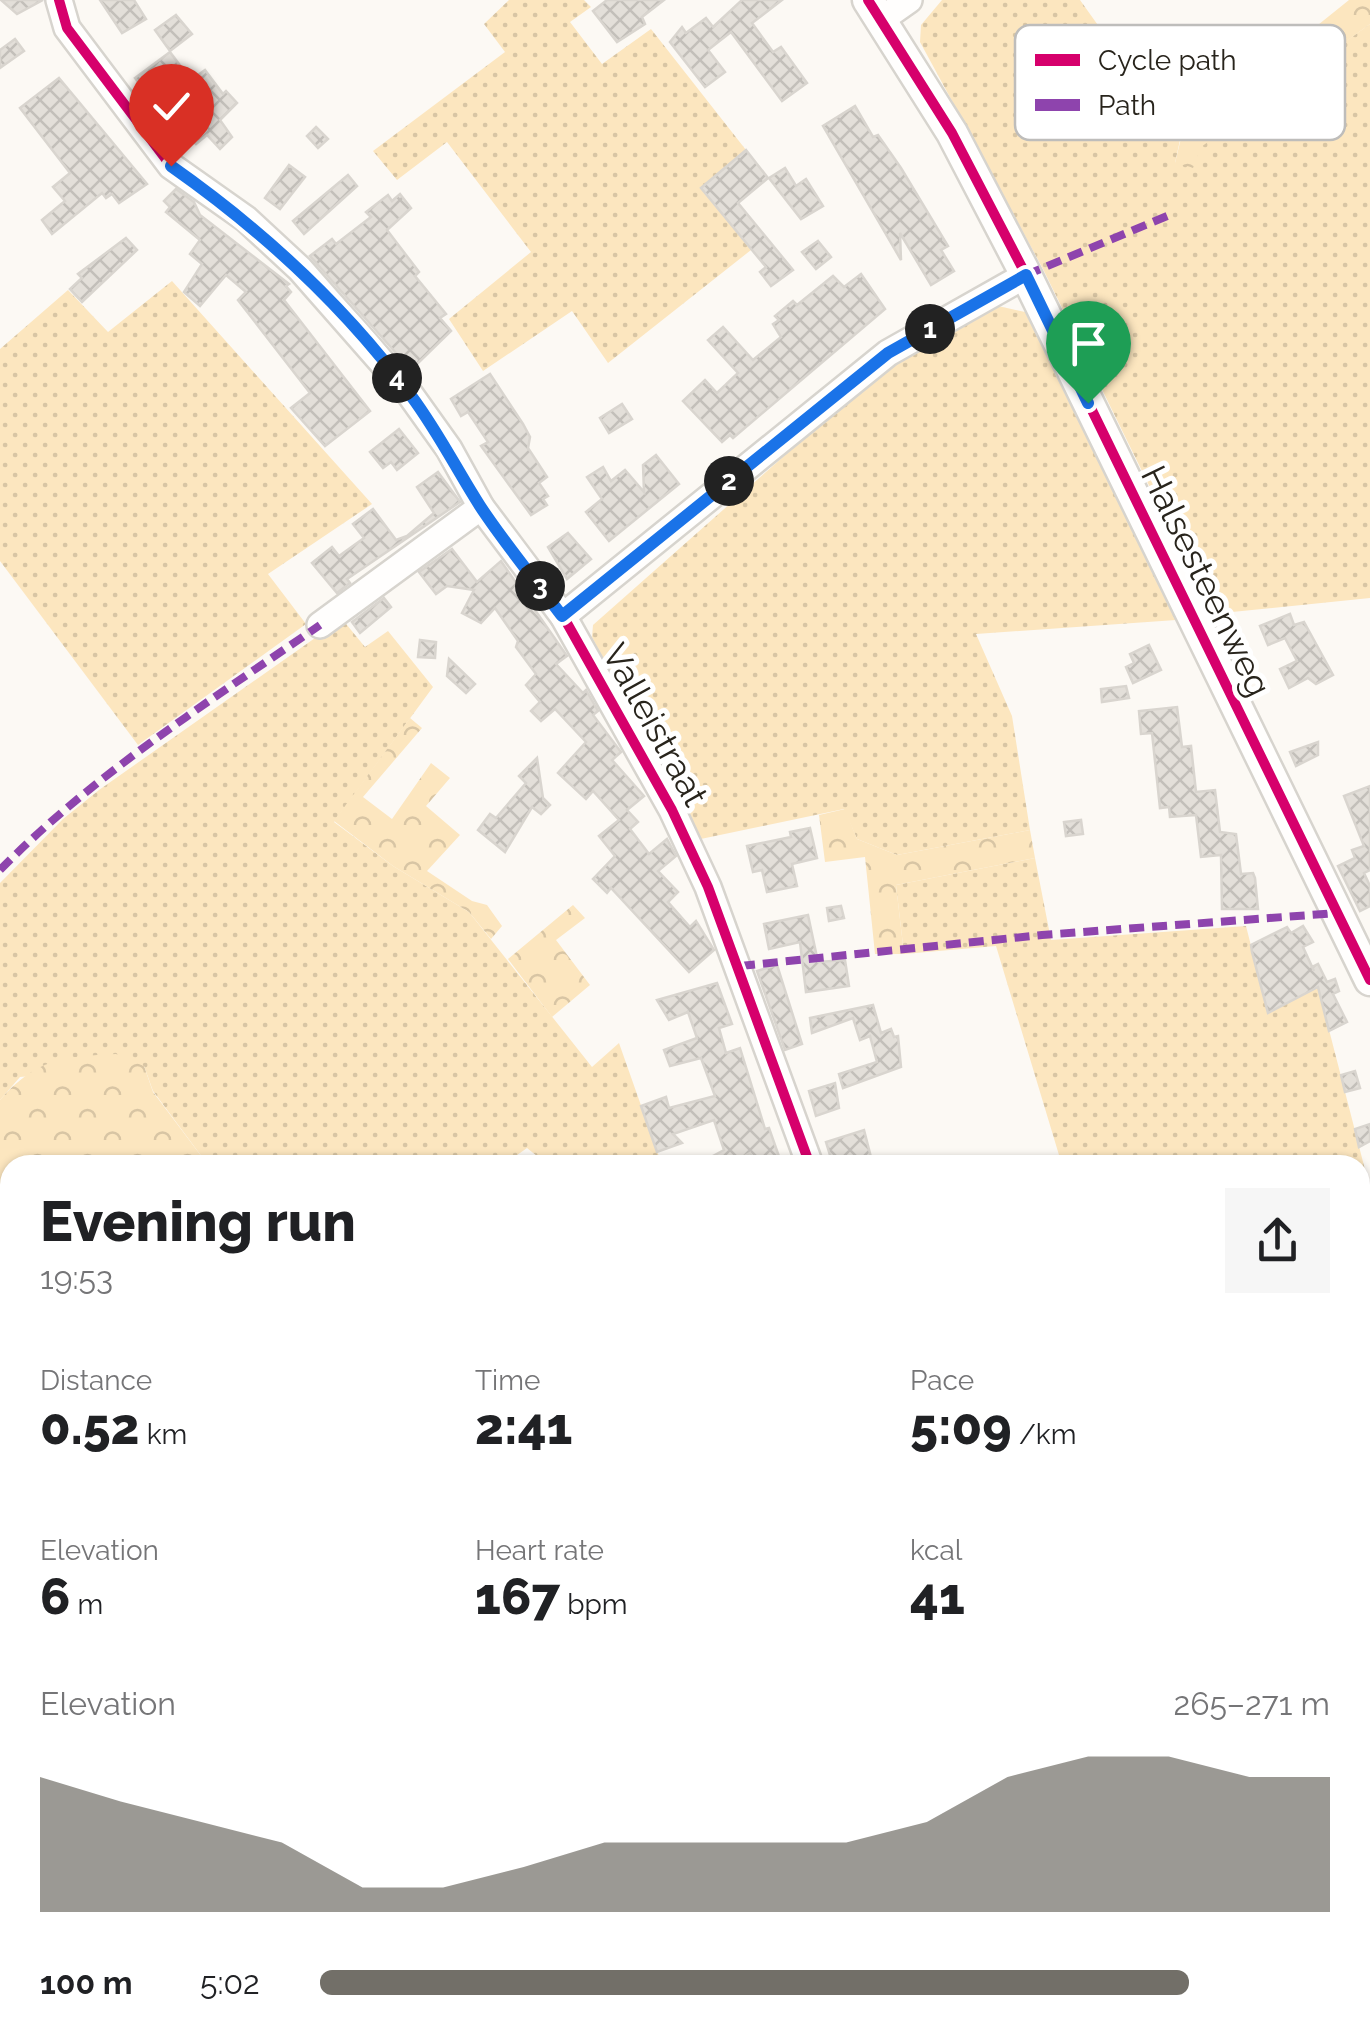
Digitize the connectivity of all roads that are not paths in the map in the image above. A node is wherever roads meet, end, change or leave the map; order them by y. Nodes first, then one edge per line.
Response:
1 (59, 0) edge
2 (910, 0) edge
3 (875, 9) edge
4 (1026, 275) junction
5 (481, 507) junction
6 (562, 616) junction
7 (320, 625) dead end
8 (1370, 980) edge
9 (806, 1155) edge

1 - 5 street, Valleistraat
2 - 3 street
3 - 4 main road, Halsesteenweg
4 - 6 street
4 - 8 main road, Halsesteenweg
5 - 6 street, Valleistraat
5 - 7 street
6 - 9 street, Valleistraat

